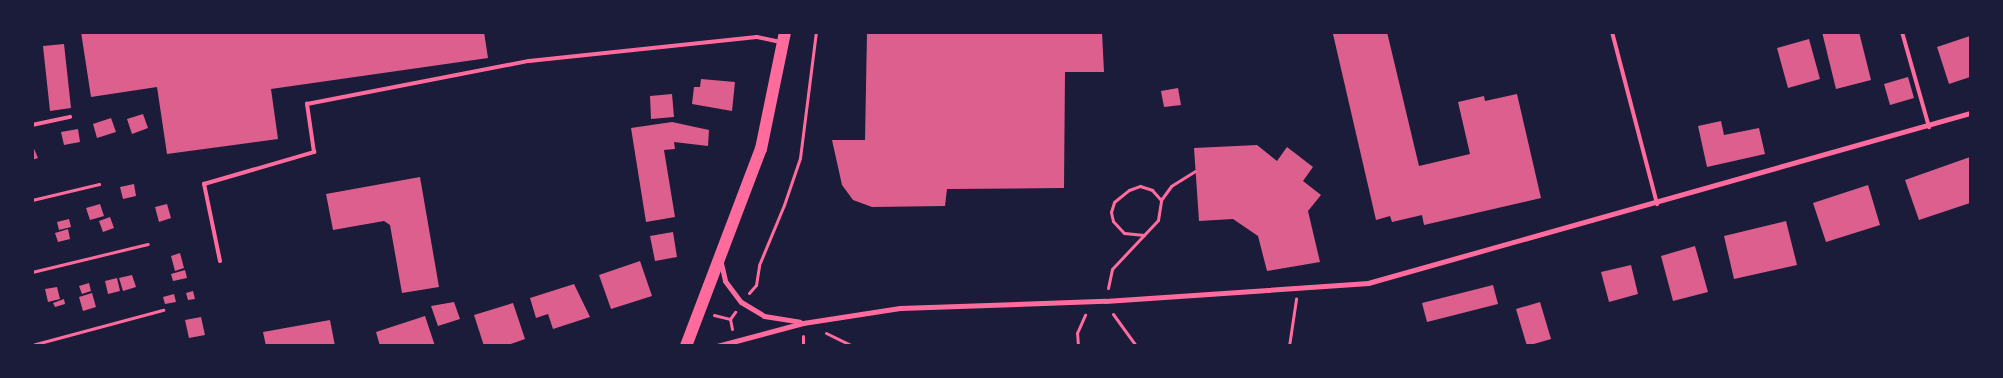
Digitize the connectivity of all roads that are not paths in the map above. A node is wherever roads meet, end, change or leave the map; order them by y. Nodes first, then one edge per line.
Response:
1 (1612, 32) edge
2 (1902, 32) edge
3 (784, 37) edge
4 (1970, 113) edge
5 (70, 118) dead end
6 (32, 125) edge
7 (1929, 127) junction
8 (1657, 204) junction
9 (719, 257) junction
10 (220, 261) dead end
11 (803, 323) junction
12 (686, 346) edge
13 (717, 346) edge

1 - 8 lane
2 - 7 lane
3 - 9 main road
3 - 10 lane
4 - 7 street
5 - 6 lane
7 - 8 street
8 - 11 street
9 - 11 street
9 - 12 main road
11 - 13 street

